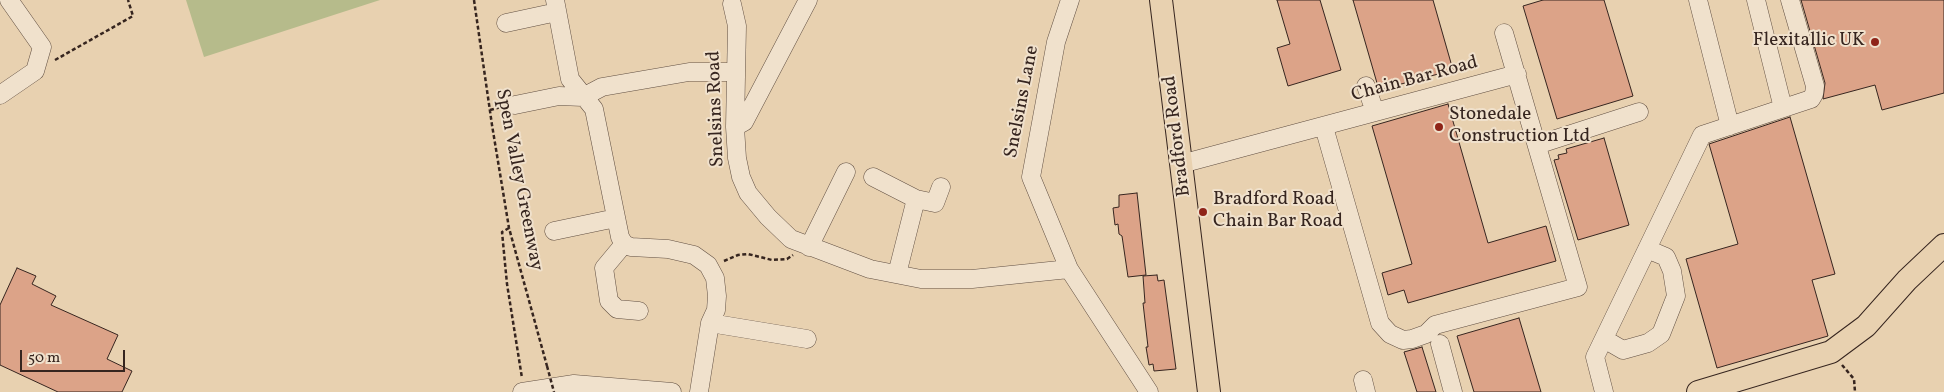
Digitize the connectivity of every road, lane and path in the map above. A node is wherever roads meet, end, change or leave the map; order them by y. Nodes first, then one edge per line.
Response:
1 (9, 0) edge
2 (128, 0) edge
3 (474, 0) edge
4 (808, 0) edge
5 (1070, 0) edge
6 (1161, 0) edge
7 (1698, 0) edge
8 (1756, 0) edge
9 (1790, 0) edge
10 (732, 4) dead end
11 (556, 6) edge
12 (506, 22) dead end
13 (1504, 33) dead end
14 (36, 71) junction
15 (736, 72) junction
16 (1516, 74) junction
17 (1366, 86) dead end
18 (0, 95) edge
19 (583, 97) junction
20 (515, 105) dead end
21 (1784, 108) junction
22 (1375, 112) junction
23 (1639, 112) dead end
24 (1730, 126) junction
25 (735, 127) junction
26 (1324, 127) junction
27 (1537, 145) junction
28 (1181, 164) junction
29 (846, 172) dead end
30 (873, 177) dead end
31 (941, 187) dead end
32 (916, 199) junction
33 (616, 218) junction
34 (509, 228) junction
35 (554, 231) dead end
36 (624, 244) junction
37 (806, 245) junction
38 (1944, 245) edge
39 (1647, 248) junction
40 (1069, 269) junction
41 (711, 272) junction
42 (897, 274) junction
43 (639, 311) dead end
44 (710, 323) junction
45 (807, 339) dead end
46 (1604, 339) junction
47 (1440, 344) dead end
48 (1831, 352) junction
49 (524, 392) edge
50 (554, 392) edge
51 (672, 392) edge
52 (699, 392) edge
53 (1149, 392) edge
54 (1209, 392) edge
55 (1453, 392) edge
56 (1604, 392) edge
57 (1698, 392) edge
58 (1855, 392) edge

1 - 14 street
2 - 14 path
3 - 34 path, Spen Valley Greenway
4 - 25 street
5 - 40 street, Snelsins Lane
6 - 28 main road, Bradford Road
7 - 24 street
8 - 21 street
9 - 21 street
10 - 15 street, Snelsins Road
11 - 12 street
11 - 19 street
13 - 16 street
14 - 18 street
15 - 19 street
15 - 25 street, Snelsins Road
16 - 22 street, Chain Bar Road
16 - 27 street
17 - 22 street
19 - 20 street
19 - 33 street
21 - 24 street
22 - 26 street, Chain Bar Road
23 - 27 street
24 - 39 street
25 - 37 street, Snelsins Road
26 - 27 street
26 - 28 street, Chain Bar Road
28 - 54 main road, Bradford Road
29 - 37 street
30 - 32 street
31 - 32 street
32 - 42 street
33 - 35 street
33 - 36 street
34 - 49 path
34 - 50 path, Spen Valley Greenway, bridge
36 - 41 street
36 - 43 street
37 - 41 path
37 - 42 street, Snelsins Road
38 - 48 main road
39 - 46 street
39 - 46 street
40 - 42 street, Snelsins Road
40 - 53 street, Snelsins Lane
41 - 44 street
44 - 45 street
44 - 52 street
46 - 56 street
47 - 55 street
48 - 57 main road
48 - 58 path
49 - 51 street

